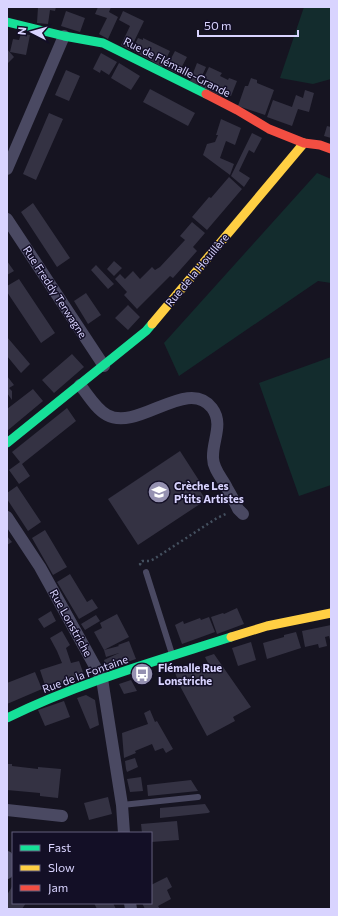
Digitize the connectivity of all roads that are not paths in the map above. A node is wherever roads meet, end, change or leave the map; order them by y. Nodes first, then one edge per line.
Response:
1 (7, 22) edge
2 (64, 36) junction
3 (304, 143) junction
4 (331, 149) edge
5 (7, 169) edge
6 (7, 219) edge
7 (104, 366) junction
8 (80, 385) junction
9 (7, 443) edge
10 (241, 512) road end
11 (7, 517) edge
12 (146, 572) road end
13 (331, 613) edge
14 (173, 656) junction
15 (102, 680) junction
16 (7, 718) edge
17 (198, 798) dead end
18 (122, 805) junction
19 (7, 810) edge
20 (62, 816) dead end
21 (124, 832) edge
22 (7, 857) edge
23 (7, 873) edge

1 - 2 street, Rue de Flémalle-Grande
2 - 3 street, Rue de Flémalle-Grande
2 - 5 street
3 - 4 street, Rue de Flémalle-Grande
3 - 7 street, Rue de la Houillère
6 - 7 street, Rue Freddy Terwagne
7 - 8 street, Rue de la Houillère
8 - 9 street, Rue de la Houillère
8 - 10 street
11 - 15 street, Rue Lonstriche
12 - 14 lane
13 - 14 street, Rue de la Fontaine
14 - 15 street, Rue de la Fontaine
15 - 16 street, Rue de la Fontaine
15 - 18 street, Rue Lonstriche
17 - 18 lane
18 - 21 street, Rue Lonstriche
19 - 20 street
22 - 23 street

